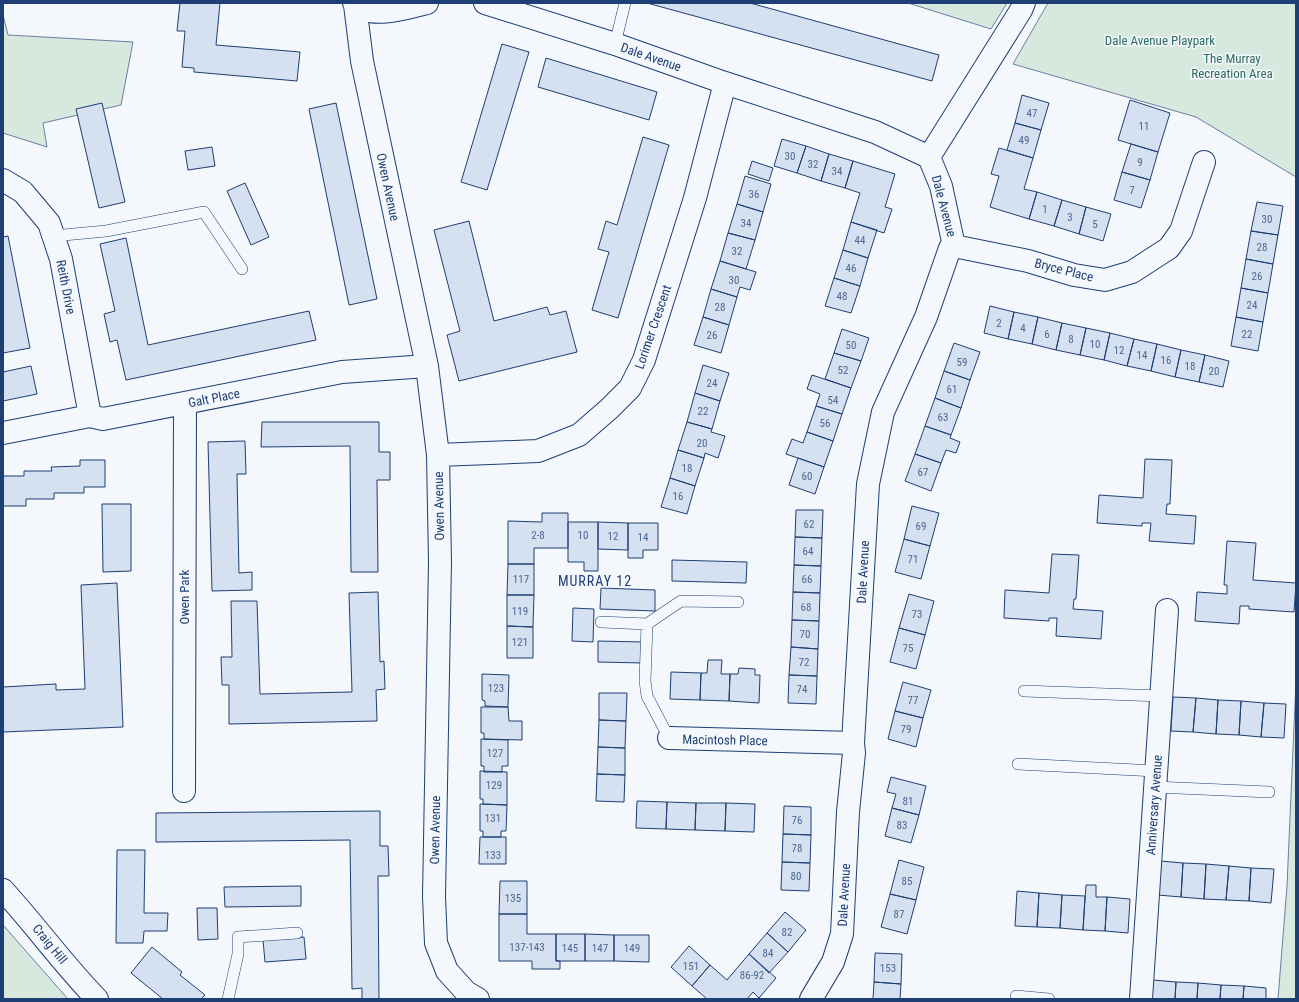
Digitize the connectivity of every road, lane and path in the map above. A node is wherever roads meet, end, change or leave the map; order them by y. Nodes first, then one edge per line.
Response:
1 (427, 3) edge
2 (485, 3) edge
3 (625, 3) edge
4 (1024, 3) edge
5 (354, 4) edge
6 (615, 44) junction
7 (726, 83) junction
8 (929, 157) junction
9 (1204, 162) dead end
10 (3, 180) edge
11 (53, 236) junction
12 (954, 246) junction
13 (242, 269) dead end
14 (427, 366) junction
15 (185, 404) junction
16 (90, 416) junction
17 (3, 433) edge
18 (438, 455) junction
19 (738, 602) dead end
20 (1167, 610) dead end
21 (601, 622) dead end
22 (647, 624) junction
23 (1024, 691) dead end
24 (1162, 696) junction
25 (669, 738) joint
26 (853, 743) junction
27 (1018, 764) dead end
28 (1156, 779) junction
29 (184, 791) dead end
30 (1269, 792) dead end
31 (3, 890) edge
32 (297, 933) dead end
33 (1016, 996) dead end
34 (97, 999) edge
35 (228, 999) edge
36 (478, 999) edge
37 (811, 999) edge
38 (1049, 999) edge
39 (1141, 999) edge

1 - 5 street
2 - 6 street, Dale Avenue
3 - 6 lane
4 - 8 street
5 - 14 street, Owen Avenue
6 - 7 street, Dale Avenue
7 - 8 street, Dale Avenue
7 - 18 street, Lorimer Crescent
8 - 12 street, Dale Avenue
9 - 12 street, Bryce Place
10 - 11 street, Reith Drive
11 - 13 lane
11 - 16 street, Reith Drive
12 - 26 street, Dale Avenue
14 - 15 street, Galt Place
14 - 18 street, Owen Avenue
15 - 16 street, Galt Place
15 - 29 street, Owen Park
16 - 17 street, Galt Place
18 - 36 street, Owen Avenue
19 - 22 lane
20 - 24 street, Anniversary Avenue
21 - 22 lane
22 - 25 lane, Macintosh Place
23 - 24 lane
24 - 28 street, Anniversary Avenue
25 - 26 street, Macintosh Place
26 - 37 street, Dale Avenue
27 - 28 lane
28 - 30 lane
28 - 39 street, Anniversary Avenue
31 - 34 street, Craig Hill
32 - 35 lane
33 - 38 lane

